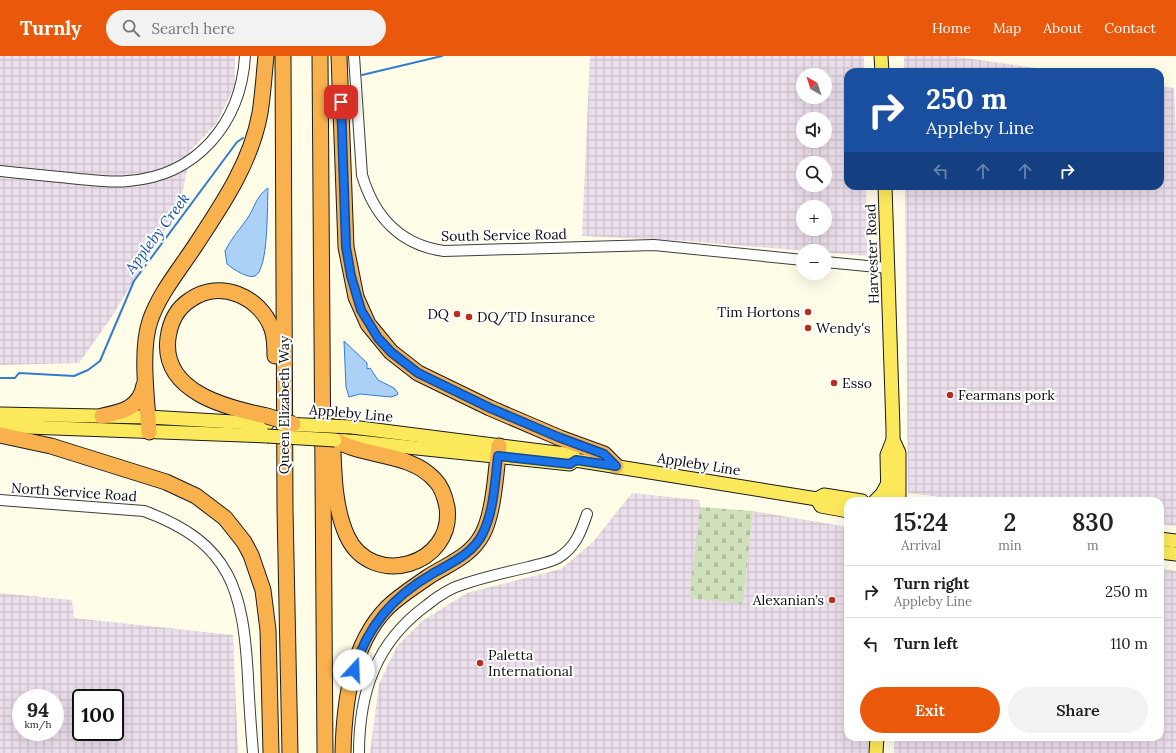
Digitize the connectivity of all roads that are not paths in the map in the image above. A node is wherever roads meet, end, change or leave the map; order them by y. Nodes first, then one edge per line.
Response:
1 (245, 56) edge
2 (266, 56) edge
3 (283, 56) edge
4 (320, 56) edge
5 (339, 56) edge
6 (354, 56) edge
7 (881, 56) edge
8 (882, 68) edge
9 (0, 171) edge
10 (886, 190) edge
11 (796, 259) edge
12 (832, 263) edge
13 (888, 268) junction
14 (322, 338) junction
15 (146, 378) junction
16 (0, 414) edge
17 (102, 416) junction
18 (148, 417) junction
19 (293, 424) joint
20 (267, 425) junction
21 (0, 426) edge
22 (149, 432) junction
23 (0, 435) edge
24 (335, 440) joint
25 (893, 440) junction
26 (353, 445) junction
27 (499, 451) junction
28 (616, 466) junction
29 (888, 483) junction
30 (879, 497) edge
31 (888, 497) edge
32 (899, 497) edge
33 (844, 498) edge
34 (0, 500) edge
35 (817, 500) junction
36 (285, 509) junction
37 (844, 510) edge
38 (587, 514) dead end
39 (1164, 540) edge
40 (1176, 541) edge
41 (1164, 552) edge
42 (1176, 554) edge
43 (877, 741) edge
44 (253, 753) edge
45 (271, 753) edge
46 (290, 753) edge
47 (325, 753) edge
48 (343, 753) edge
49 (359, 753) edge
50 (876, 753) edge

1 - 9 street
2 - 15 highway
3 - 36 highway, Queen Elizabeth Way
4 - 14 highway
5 - 28 highway
6 - 11 street, South Service Road
7 - 8 main road
10 - 13 main road, Harvester Road
12 - 13 street
13 - 25 main road, Harvester Road
14 - 26 highway
14 - 47 highway
15 - 17 highway
15 - 18 highway
16 - 17 main road, Appleby Line
17 - 18 main road, Appleby Line
18 - 20 main road, Appleby Line
18 - 22 highway
19 - 20 highway, bridge
19 - 27 main road, Appleby Line, bridge
20 - 22 main road, Appleby Line
20 - 24 main road, Appleby Line, bridge
20 - 36 highway
21 - 22 main road, Appleby Line
23 - 45 highway
24 - 26 highway
25 - 29 main road, Harvester Road
25 - 32 main road, Harvester Road
26 - 27 main road, Appleby Line
27 - 28 main road, Appleby Line
27 - 48 highway
28 - 35 main road, Appleby Line
29 - 30 main road
29 - 31 main road, Harvester Road
33 - 35 main road, Appleby Line
34 - 44 street, North Service Road
35 - 37 main road, Appleby Line
36 - 46 highway, Queen Elizabeth Way
38 - 49 street
39 - 40 main road
41 - 42 main road
43 - 50 main road

